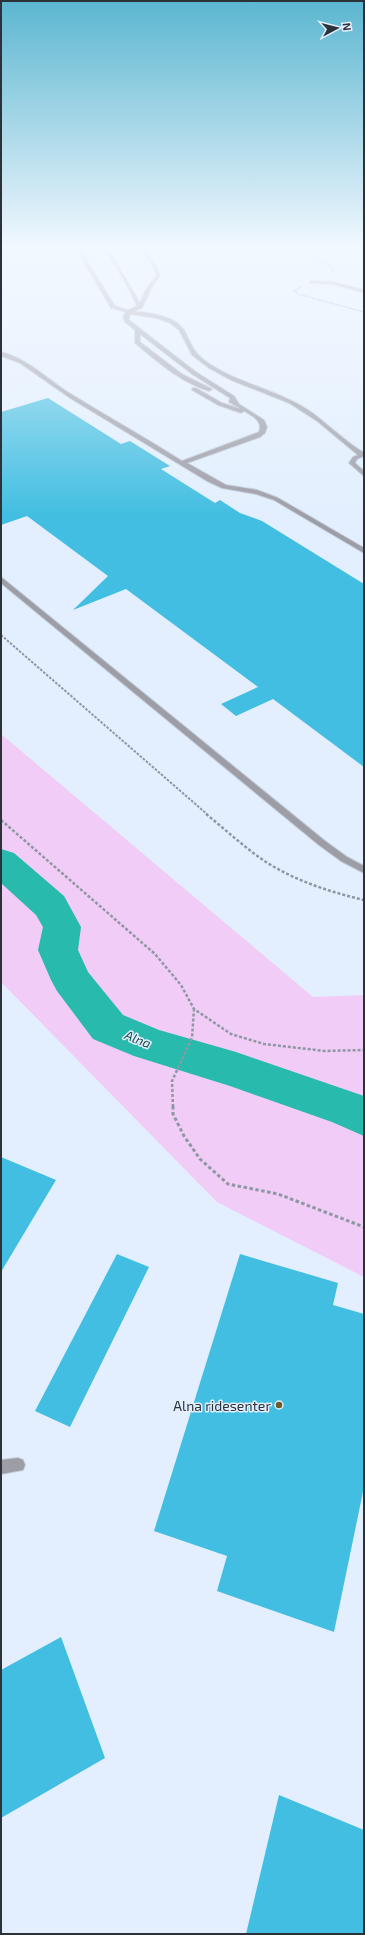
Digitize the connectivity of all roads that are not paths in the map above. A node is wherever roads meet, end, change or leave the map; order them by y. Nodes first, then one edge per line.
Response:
1 (137, 336) edge
2 (146, 336) edge
3 (184, 336) edge
4 (1, 354) edge
5 (185, 379) junction
6 (208, 384) junction
7 (215, 391) junction
8 (237, 403) junction
9 (254, 415) junction
10 (363, 454) edge
11 (185, 462) junction
12 (364, 474) edge
13 (364, 551) edge
14 (1, 579) edge
15 (364, 870) edge
16 (18, 1465) dead end
17 (1, 1467) edge

1 - 5 street
2 - 6 street
3 - 10 street
4 - 11 street
5 - 7 street
5 - 9 street
6 - 7 street
6 - 8 street
7 - 8 street
8 - 9 street
9 - 11 street
10 - 12 street
11 - 13 street
14 - 15 street
16 - 17 street

